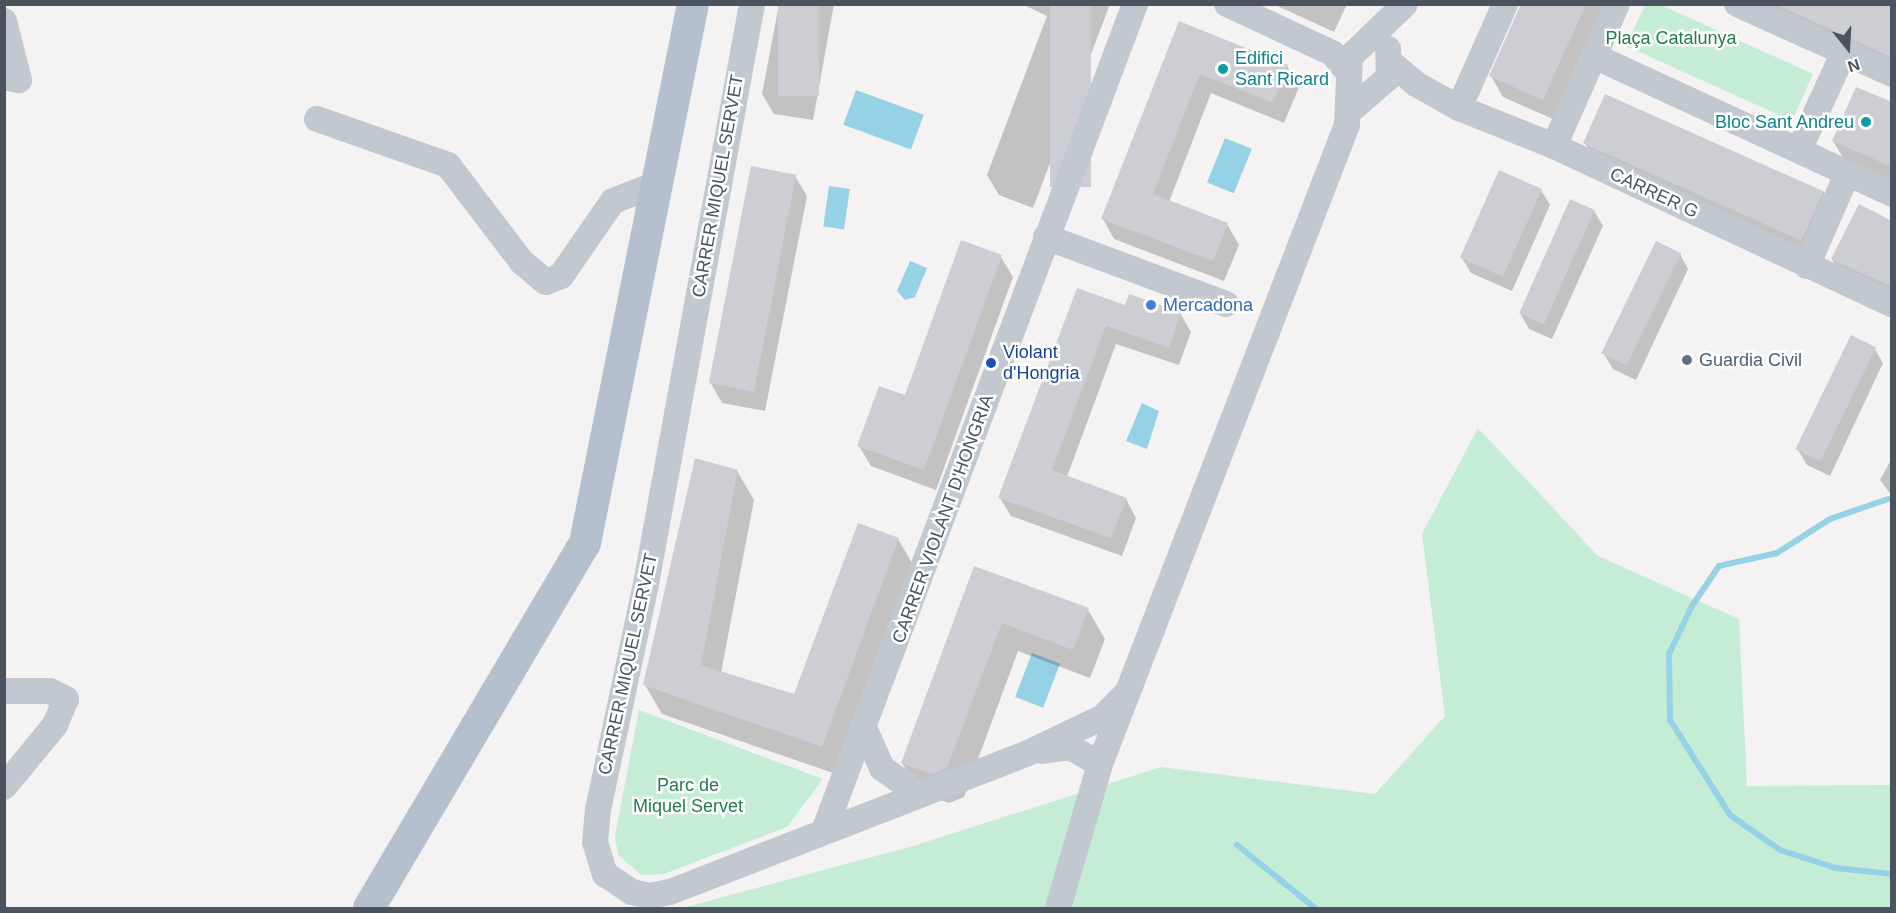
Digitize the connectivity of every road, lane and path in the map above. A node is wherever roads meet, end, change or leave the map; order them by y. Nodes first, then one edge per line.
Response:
1 (693, 4) edge
2 (752, 4) edge
3 (1135, 4) edge
4 (1227, 4) edge
5 (1405, 4) edge
6 (1505, 4) edge
7 (1617, 4) edge
8 (1737, 4) edge
9 (4, 21) edge
10 (1389, 25) junction
11 (1844, 52) junction
12 (1594, 56) junction
13 (1349, 61) junction
14 (1384, 72) junction
15 (1892, 74) edge
16 (4, 77) edge
17 (1459, 108) junction
18 (1352, 109) junction
19 (317, 119) dead end
20 (1554, 146) junction
21 (1800, 148) junction
22 (1847, 174) junction
23 (657, 184) junction
24 (1892, 194) edge
25 (1046, 237) junction
26 (1807, 266) junction
27 (1226, 304) dead end
28 (1892, 304) edge
29 (4, 691) edge
30 (1127, 693) junction
31 (866, 730) junction
32 (1028, 753) junction
33 (1100, 764) junction
34 (4, 787) edge
35 (918, 794) junction
36 (824, 831) junction
37 (369, 909) edge
38 (1058, 909) edge

1 - 23 main road
2 - 36 street, CARRER MIQUEL SERVET
3 - 25 street, CARRER VIOLANT D'HONGRIA
4 - 13 street
5 - 10 street
6 - 17 street
7 - 12 street
8 - 11 street
9 - 16 street
10 - 13 street
10 - 14 street
11 - 15 street
11 - 21 street
12 - 20 street
12 - 21 street
13 - 14 street
13 - 14 street
13 - 18 street
14 - 17 street, CARRER G
14 - 18 street
17 - 20 street, CARRER G
18 - 30 street
19 - 23 street
20 - 26 street, CARRER G
21 - 22 street
22 - 24 street
22 - 26 street
23 - 37 main road
25 - 27 street
25 - 31 street, CARRER VIOLANT D'HONGRIA
26 - 28 street, CARRER G
29 - 34 street
30 - 32 street, CARRER MIQUEL SERVET
30 - 33 street
31 - 35 street
31 - 36 street, CARRER VIOLANT D'HONGRIA
32 - 33 street, CARRER MIQUEL SERVET
32 - 35 street, CARRER MIQUEL SERVET
33 - 38 street
35 - 36 street, CARRER MIQUEL SERVET

